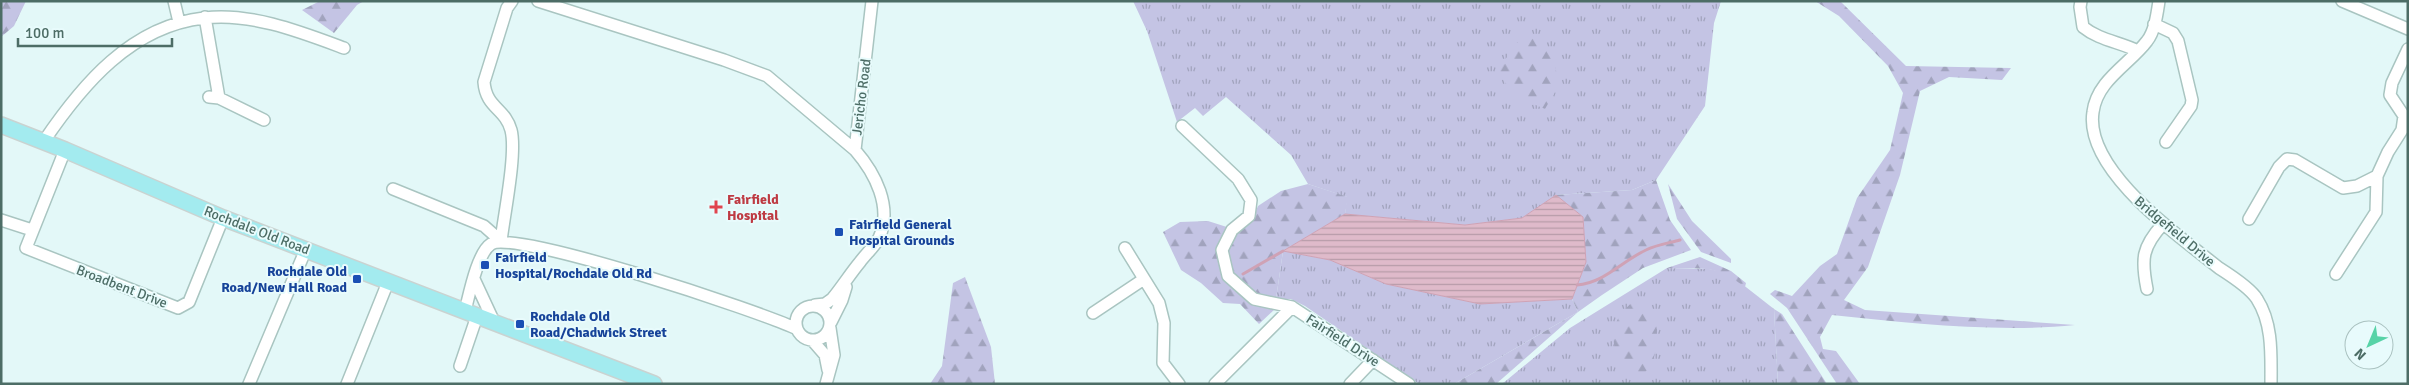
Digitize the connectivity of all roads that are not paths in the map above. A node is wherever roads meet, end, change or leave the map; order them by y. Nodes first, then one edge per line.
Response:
1 (174, 1) edge
2 (512, 1) edge
3 (538, 1) edge
4 (872, 1) edge
5 (2082, 1) edge
6 (2159, 1) edge
7 (2342, 1) edge
8 (205, 17) junction
9 (179, 22) junction
10 (2154, 24) junction
11 (2408, 29) edge
12 (344, 48) dead end
13 (2408, 49) edge
14 (2138, 51) junction
15 (264, 120) dead end
16 (1, 125) edge
17 (1182, 126) dead end
18 (44, 141) junction
19 (2166, 142) dead end
20 (65, 150) junction
21 (855, 150) junction
22 (2377, 176) junction
23 (393, 189) dead end
24 (223, 218) junction
25 (2249, 219) dead end
26 (1, 220) edge
27 (2162, 224) junction
28 (32, 230) junction
29 (502, 241) junction
30 (1125, 248) dead end
31 (306, 249) junction
32 (2336, 274) dead end
33 (850, 276) junction
34 (474, 279) junction
35 (1144, 279) junction
36 (388, 282) junction
37 (2147, 289) dead end
38 (815, 305) junction
39 (1292, 308) junction
40 (1093, 313) dead end
41 (471, 314) junction
42 (494, 322) junction
43 (831, 325) junction
44 (797, 329) junction
45 (812, 340) junction
46 (1373, 360) junction
47 (460, 366) dead end
48 (828, 372) junction
49 (249, 384) edge
50 (347, 384) edge
51 (654, 384) edge
52 (826, 384) edge
53 (1179, 384) edge
54 (1215, 384) edge
55 (1350, 384) edge
56 (1409, 384) edge
57 (2271, 384) edge

1 - 9 street
2 - 29 street
3 - 21 street
4 - 21 street, Jericho Road
5 - 14 street
6 - 10 street, Bridgefield Drive
7 - 11 street
8 - 9 street
8 - 12 street
8 - 15 street
9 - 18 street
10 - 14 street, Bridgefield Drive
10 - 19 street
13 - 22 street
14 - 27 street, Bridgefield Drive
16 - 18 main road, Rochdale Old Road
17 - 39 street
18 - 20 main road, Rochdale Old Road
20 - 24 main road, Rochdale Old Road
20 - 28 street
21 - 33 street, Jericho Road
22 - 25 street
22 - 32 street
23 - 29 street
24 - 28 street, Broadbent Drive
24 - 31 main road, Rochdale Old Road
26 - 28 street
27 - 37 street
27 - 57 street, Bridgefield Drive
29 - 34 street
29 - 44 street
30 - 35 street
31 - 36 main road, Rochdale Old Road
31 - 49 street
33 - 38 street, Jericho Road
33 - 43 street
34 - 41 street
34 - 42 street
35 - 40 street
35 - 53 street
36 - 41 main road, Rochdale Old Road
36 - 50 street
38 - 43 street
38 - 44 street
39 - 46 street, Fairfield Drive
39 - 54 street, Fairfield Drive
41 - 42 main road, Rochdale Old Road
41 - 47 street
42 - 51 main road, Rochdale Old Road
43 - 45 street
43 - 48 street
44 - 45 street
45 - 48 street
46 - 55 street
46 - 56 street, Fairfield Drive
48 - 52 street

